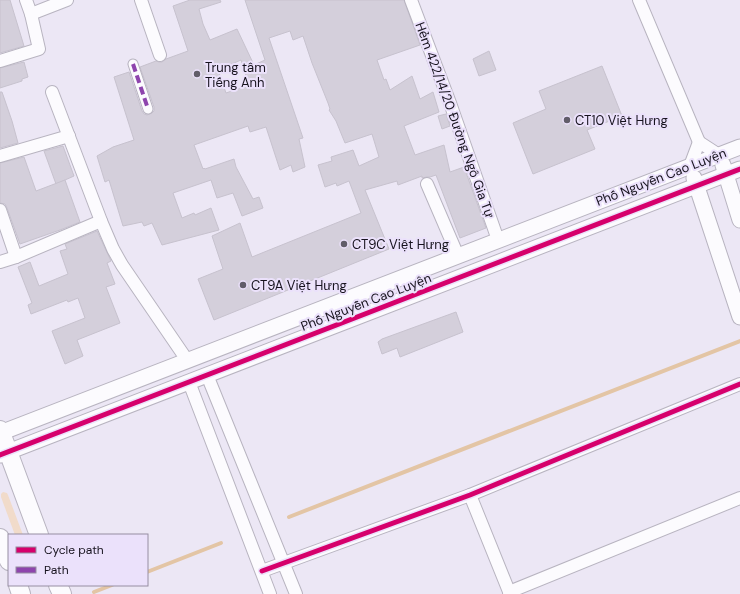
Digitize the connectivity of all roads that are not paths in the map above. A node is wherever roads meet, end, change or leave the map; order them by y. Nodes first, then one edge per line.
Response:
1 (26, 0) edge
2 (66, 0) edge
3 (141, 0) edge
4 (411, 0) edge
5 (639, 0) edge
6 (31, 14) junction
7 (160, 55) dead end
8 (0, 61) edge
9 (133, 64) dead end
10 (52, 92) dead end
11 (148, 109) dead end
12 (69, 136) junction
13 (699, 142) junction
14 (740, 147) edge
15 (719, 155) junction
16 (0, 156) edge
17 (690, 166) junction
18 (740, 169) edge
19 (726, 175) junction
20 (427, 184) dead end
21 (696, 186) junction
22 (0, 210) edge
23 (740, 220) edge
24 (101, 221) junction
25 (498, 240) junction
26 (458, 256) junction
27 (16, 257) junction
28 (0, 262) edge
29 (740, 317) edge
30 (186, 360) junction
31 (207, 375) junction
32 (189, 382) junction
33 (740, 384) edge
34 (0, 432) edge
35 (4, 454) edge
36 (470, 495) junction
37 (740, 498) edge
38 (40, 534) edge
39 (0, 538) edge
40 (8, 559) edge
41 (283, 563) junction
42 (262, 571) junction
43 (509, 593) edge
44 (270, 594) edge
45 (296, 594) edge

1 - 6 street
2 - 6 street
3 - 7 street
4 - 25 street, Hẻm 422/14/20 Đường Ngô Gia Tự
5 - 13 street
6 - 8 street
9 - 11 street
10 - 12 street
12 - 16 street
12 - 24 street
13 - 15 street
13 - 17 street
14 - 15 street, Phố Nguyễn Cao Luyện
15 - 17 street, Phố Nguyễn Cao Luyện
15 - 19 street
17 - 21 street
17 - 25 street, Phố Nguyễn Cao Luyện
18 - 19 street, Phố Nguyễn Cao Luyện
19 - 21 street, Phố Nguyễn Cao Luyện
19 - 23 street
20 - 26 street
21 - 29 street
21 - 31 street, Phố Nguyễn Cao Luyện
22 - 27 street
24 - 27 street
24 - 30 street
25 - 26 street, Phố Nguyễn Cao Luyện
26 - 30 street, Phố Nguyễn Cao Luyện
27 - 28 street
30 - 34 street, Phố Nguyễn Cao Luyện
31 - 32 street, Phố Nguyễn Cao Luyện
31 - 41 street
32 - 35 street, Phố Nguyễn Cao Luyện
32 - 42 street
33 - 36 street
34 - 35 main road
35 - 38 main road
36 - 41 street
36 - 43 street
37 - 43 street
39 - 40 main road
41 - 42 street
41 - 45 street
42 - 44 street

